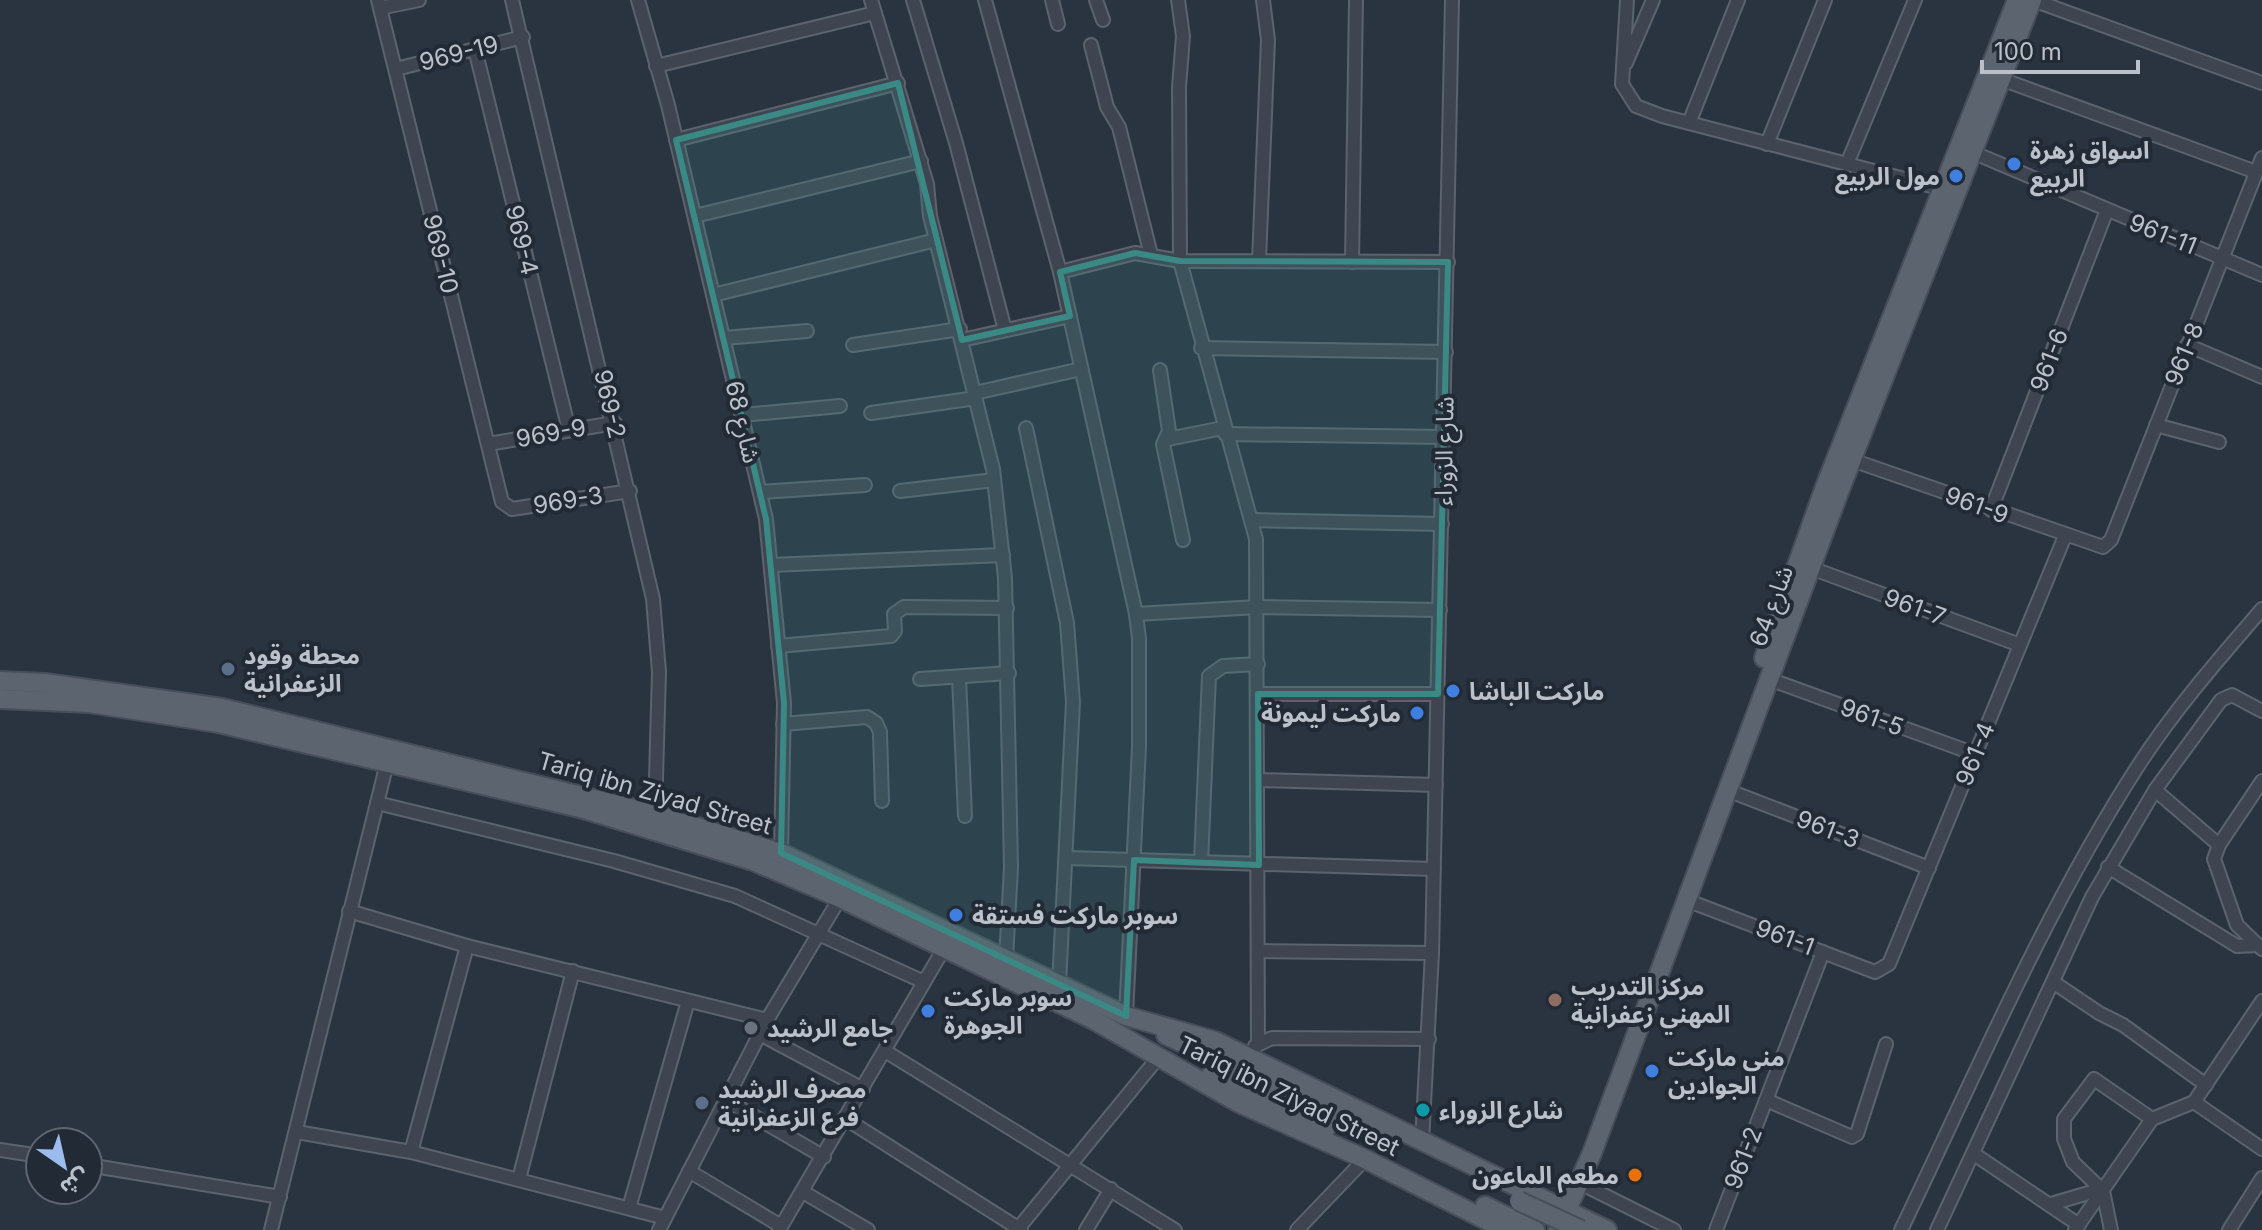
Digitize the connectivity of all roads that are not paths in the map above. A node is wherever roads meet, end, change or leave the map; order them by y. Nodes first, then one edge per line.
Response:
1 (419, 0) edge
2 (512, 0) edge
3 (638, 0) edge
4 (913, 0) edge
5 (985, 0) edge
6 (1052, 0) edge
7 (1096, 0) edge
8 (1178, 0) edge
9 (1263, 0) edge
10 (1356, 0) edge
11 (1452, 0) edge
12 (1627, 0) edge
13 (1653, 0) edge
14 (1738, 0) edge
15 (1825, 0) edge
16 (1915, 0) edge
17 (2017, 0) edge
18 (2032, 0) edge
19 (379, 4) edge
20 (873, 6) edge
21 (1103, 20) dead end
22 (1058, 24) dead end
23 (523, 37) junction
24 (1091, 45) dead end
25 (475, 49) junction
26 (656, 66) junction
27 (396, 69) junction
28 (1621, 74) junction
29 (2001, 79) junction
30 (898, 83) junction
31 (2262, 83) edge
32 (1689, 123) junction
33 (676, 140) junction
34 (1767, 144) junction
35 (1972, 152) junction
36 (2262, 158) edge
37 (921, 161) junction
38 (1847, 164) junction
39 (2256, 172) junction
40 (1943, 189) junction
41 (2256, 190) edge
42 (2107, 210) junction
43 (695, 216) junction
44 (936, 240) junction
45 (1151, 255) junction
46 (2222, 258) junction
47 (1180, 261) junction
48 (1259, 261) junction
49 (1352, 262) junction
50 (1448, 262) junction
51 (1060, 272) junction
52 (2262, 275) edge
53 (713, 295) junction
54 (1070, 316) junction
55 (1005, 330) junction
56 (807, 331) dead end
57 (961, 334) junction
58 (724, 338) junction
59 (853, 345) dead end
60 (2187, 345) junction
61 (1201, 348) junction
62 (1446, 352) junction
63 (1081, 369) junction
64 (1160, 370) dead end
65 (2262, 377) edge
66 (976, 396) junction
67 (840, 406) dead end
68 (871, 413) dead end
69 (742, 415) junction
70 (615, 423) junction
71 (2156, 425) junction
72 (1026, 428) dead end
73 (569, 430) junction
74 (1224, 431) junction
75 (1444, 437) junction
76 (1168, 439) junction
77 (2219, 442) dead end
78 (488, 444) junction
79 (1852, 460) junction
80 (994, 480) junction
81 (865, 485) dead end
82 (630, 491) junction
83 (900, 491) dead end
84 (760, 492) junction
85 (507, 507) joint
86 (1991, 510) junction
87 (1252, 520) junction
88 (1442, 524) junction
89 (2065, 536) junction
90 (1183, 540) dead end
91 (2103, 547) joint
92 (1003, 555) junction
93 (771, 565) junction
94 (1811, 568) junction
95 (1258, 607) junction
96 (1007, 608) junction
97 (2262, 609) edge
98 (1440, 610) junction
99 (1136, 614) junction
100 (2020, 645) junction
101 (778, 646) junction
102 (1258, 664) junction
103 (1009, 673) junction
104 (959, 677) junction
105 (920, 679) dead end
106 (1769, 679) junction
107 (0, 681) edge
108 (1258, 694) junction
109 (1438, 694) junction
110 (0, 699) edge
111 (2262, 711) edge
112 (783, 724) junction
113 (1975, 754) junction
114 (387, 763) junction
115 (1258, 780) junction
116 (2262, 781) edge
117 (1436, 785) junction
118 (1727, 790) junction
119 (2155, 790) junction
120 (882, 801) dead end
121 (377, 803) junction
122 (655, 814) junction
123 (965, 816) dead end
124 (2219, 845) junction
125 (781, 853) junction
126 (1067, 858) junction
127 (1134, 860) junction
128 (1201, 862) junction
129 (1259, 865) junction
130 (2108, 867) junction
131 (1929, 868) junction
132 (1434, 869) junction
133 (840, 898) junction
134 (1686, 900) junction
135 (349, 911) junction
136 (819, 933) junction
137 (467, 946) junction
138 (2260, 947) edge
139 (943, 950) junction
140 (1259, 951) junction
141 (1823, 952) junction
142 (1432, 953) junction
143 (1006, 959) junction
144 (1883, 970) joint
145 (573, 971) junction
146 (924, 982) junction
147 (2053, 982) junction
148 (1059, 985) junction
149 (688, 1001) junction
150 (2262, 1001) edge
151 (2258, 1015) edge
152 (1126, 1016) junction
153 (1092, 1019) junction
154 (767, 1020) junction
155 (760, 1034) junction
156 (1429, 1039) junction
157 (1886, 1044) dead end
158 (1252, 1050) junction
159 (885, 1051) junction
160 (1157, 1059) junction
161 (2206, 1085) junction
162 (863, 1089) junction
163 (726, 1100) junction
164 (1766, 1100) junction
165 (2194, 1102) junction
166 (846, 1119) junction
167 (2152, 1119) junction
168 (297, 1132) junction
169 (1422, 1142) junction
170 (2262, 1149) edge
171 (0, 1150) edge
172 (411, 1152) junction
173 (24, 1154) edge
174 (1974, 1154) junction
175 (824, 1157) junction
176 (1365, 1159) junction
177 (1072, 1165) junction
178 (104, 1168) edge
179 (689, 1171) junction
180 (2262, 1178) edge
181 (519, 1179) junction
182 (1590, 1188) dead end
183 (1111, 1189) junction
184 (2102, 1190) junction
185 (803, 1192) junction
186 (280, 1197) junction
187 (2051, 1204) junction
188 (629, 1208) junction
189 (1561, 1208) junction
190 (662, 1224) edge
191 (1508, 1224) edge
192 (1939, 1226) edge
193 (2077, 1227) edge
194 (780, 1228) edge
195 (1019, 1229) edge
196 (271, 1230) edge
197 (868, 1230) edge
198 (1086, 1230) edge
199 (1175, 1230) edge
200 (1297, 1230) edge
201 (1535, 1230) edge
202 (1545, 1230) edge
203 (1558, 1230) edge
204 (1581, 1230) edge
205 (1607, 1230) edge
206 (1674, 1230) edge
207 (1716, 1230) edge
208 (1901, 1230) edge
209 (1955, 1230) edge
210 (2111, 1230) edge
211 (2229, 1230) edge

1 - 19 street
2 - 23 street, 969-2
3 - 26 street, شارع 68
4 - 55 street
5 - 51 street
6 - 22 street
7 - 21 street
8 - 47 street
9 - 48 street
10 - 49 street
11 - 50 street, شارع الزوراء
12 - 28 street
13 - 28 street
14 - 32 street
15 - 34 street
16 - 38 street
17 - 40 main road, شارع 64
18 - 29 main road, شارع 64
18 - 31 street
19 - 27 street, 969-10
20 - 26 street
20 - 30 street
23 - 25 street, 969-19
23 - 70 street, 969-2
24 - 45 street
25 - 27 street, 969-19
25 - 73 street, 969-4
26 - 33 street, شارع 68
27 - 78 street, 969-10
28 - 32 street
29 - 35 main road, شارع 64
29 - 39 street
30 - 33 street
30 - 37 street
32 - 34 street
33 - 43 street, شارع 68
34 - 38 street
35 - 42 street, 961-11
35 - 79 main road, شارع 64
36 - 39 street, 961-8
37 - 43 street
37 - 44 street
38 - 40 street
39 - 41 street, 961-8
40 - 189 main road, شارع 64
41 - 46 street, 961-8
42 - 46 street, 961-11
42 - 86 street, 961-6
43 - 53 street, شارع 68
44 - 53 street
44 - 57 street
45 - 47 street
45 - 51 street
46 - 52 street, 961-11
46 - 60 street, 961-8
47 - 48 street
47 - 61 street
48 - 49 street
49 - 50 street
50 - 62 street, شارع الزوراء
51 - 54 street
53 - 58 street, شارع 68
54 - 55 street
54 - 63 street
55 - 57 street
56 - 58 street
57 - 59 street
57 - 66 street
58 - 69 street, شارع 68
60 - 65 street
60 - 71 street, 961-8
61 - 62 street
61 - 74 street
62 - 75 street, شارع الزوراء
63 - 66 street
63 - 99 street
64 - 76 street
66 - 68 street
66 - 80 street
67 - 69 street
69 - 84 street, شارع 68
70 - 73 street, 969-9
70 - 82 street, 969-2
71 - 77 street
71 - 91 street, 961-8
72 - 126 street
73 - 78 street, 969-9
74 - 75 street
74 - 76 street
74 - 87 street
75 - 88 street, شارع الزوراء
76 - 90 street
78 - 85 street, 969-10
79 - 86 street, 961-9
79 - 94 main road, شارع 64
80 - 83 street
80 - 92 street
81 - 84 street
82 - 85 street, 969-3
82 - 122 street, 969-2
84 - 93 street, شارع 68
86 - 89 street, 961-9
87 - 88 street
87 - 95 street
88 - 98 street, شارع الزوراء
89 - 91 street, 961-9
89 - 100 street, 961-4
92 - 93 street
92 - 96 street
93 - 101 street, شارع 68
94 - 100 street, 961-7
94 - 106 main road, شارع 64
95 - 98 street
95 - 99 street
95 - 102 street
96 - 101 street
96 - 103 street
97 - 208 street
98 - 109 street, شارع الزوراء
99 - 127 street
100 - 113 street, 961-4
101 - 112 street, شارع 68
102 - 108 street
102 - 128 street
103 - 104 street
103 - 143 street
104 - 105 street
104 - 123 street
106 - 113 street, 961-5
106 - 118 main road, شارع 64
107 - 122 main road, Tariq ibn Ziyad Street
108 - 109 street
108 - 115 street
109 - 117 street, شارع الزوراء
110 - 114 main road, Tariq ibn Ziyad Street
111 - 119 street
112 - 120 street
112 - 125 street, شارع 68
113 - 131 street, 961-4
114 - 121 street
114 - 133 main road, Tariq ibn Ziyad Street
115 - 117 street
115 - 129 street
116 - 124 street
117 - 132 street, شارع الزوراء
118 - 131 street, 961-3
118 - 134 main road, شارع 64
119 - 124 street
119 - 130 street
121 - 135 street
121 - 136 street
122 - 125 main road, Tariq ibn Ziyad Street
124 - 138 street
125 - 143 main road, Tariq ibn Ziyad Street
126 - 127 street
126 - 148 street
127 - 128 street
127 - 152 street
128 - 129 street
129 - 132 street
129 - 140 street
130 - 138 street
130 - 147 street
131 - 144 street, 961-4
132 - 142 street, شارع الزوراء
133 - 136 street
133 - 139 main road, Tariq ibn Ziyad Street
134 - 141 street, 961-1
134 - 189 main road, شارع 64
135 - 137 street
135 - 168 street
136 - 146 street
136 - 154 street
137 - 145 street
137 - 172 street
139 - 146 street
139 - 153 main road, Tariq ibn Ziyad Street
140 - 142 street
140 - 158 street
141 - 144 street, 961-1
141 - 164 street, 961-2
142 - 156 street, شارع الزوراء
143 - 148 main road, Tariq ibn Ziyad Street
145 - 149 street
145 - 181 street
146 - 159 street
147 - 161 street
147 - 174 street
148 - 152 main road, Tariq ibn Ziyad Street
149 - 154 street
149 - 188 street
150 - 151 street
151 - 161 street
152 - 158 main road, Tariq ibn Ziyad Street
152 - 204 main road, bridge
153 - 160 main road, Tariq ibn Ziyad Street
153 - 191 main road
154 - 155 street
155 - 162 street
155 - 163 street
156 - 158 street
156 - 169 street, شارع الزوراء
157 - 164 street
158 - 169 main road, Tariq ibn Ziyad Street
159 - 162 street
159 - 177 street
160 - 176 main road, Tariq ibn Ziyad Street
160 - 177 street
161 - 165 street
162 - 166 street
163 - 175 street
163 - 179 street
164 - 207 street, 961-2
165 - 167 street
165 - 170 street
166 - 175 street
166 - 195 street
167 - 184 street
167 - 184 street
168 - 172 street
168 - 186 street
169 - 189 main road, Tariq ibn Ziyad Street
171 - 173 street
172 - 181 street
174 - 187 street
174 - 192 street
175 - 185 street
176 - 191 main road, Tariq ibn Ziyad Street
176 - 200 street
177 - 183 street
177 - 195 street
178 - 186 street
179 - 190 street
179 - 194 street
180 - 211 street
181 - 188 street
182 - 206 street
183 - 198 street
183 - 199 street
184 - 187 street
184 - 193 street
184 - 210 street
185 - 194 street
185 - 197 street
186 - 196 street
187 - 193 street
188 - 190 street
189 - 202 main road, شارع 64
189 - 203 main road, شارع 64
189 - 205 main road, Tariq ibn Ziyad Street
191 - 201 main road
192 - 209 street

